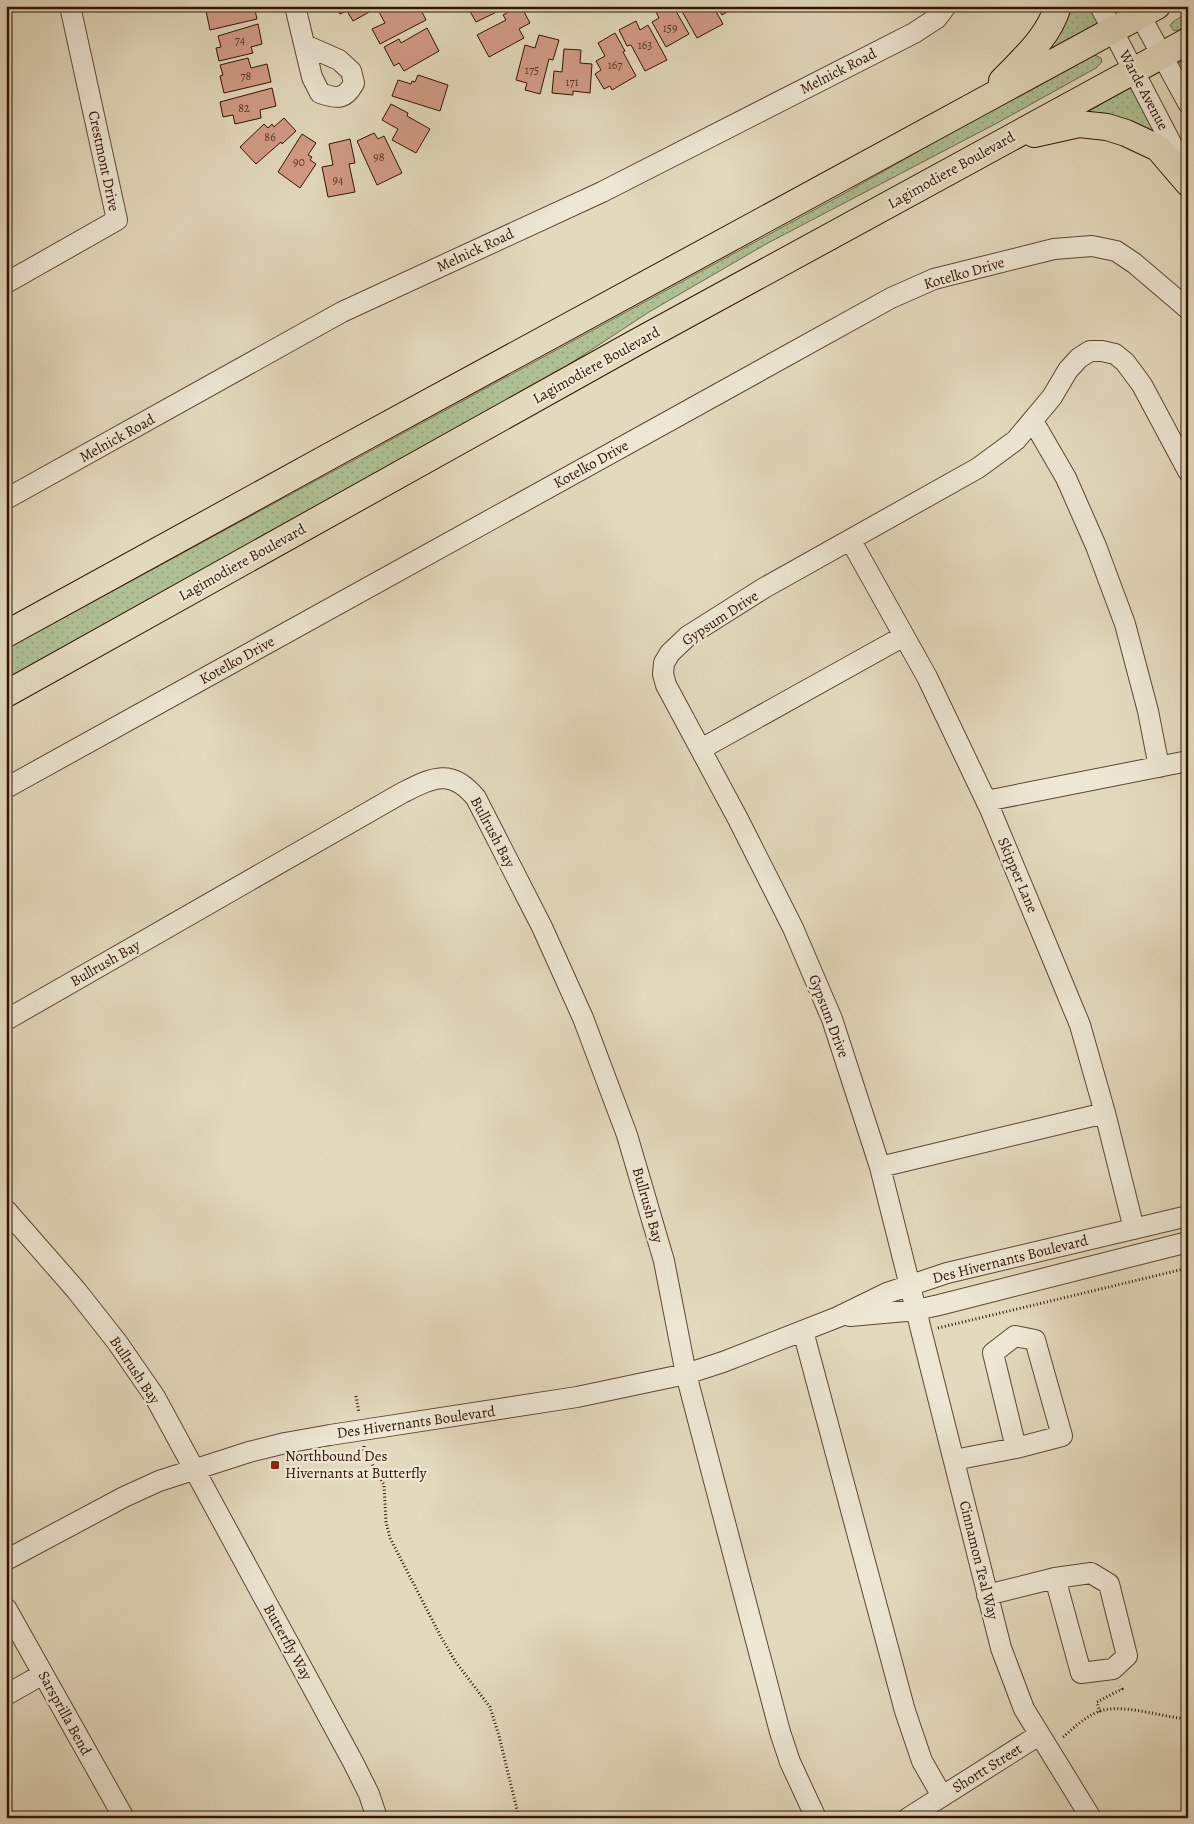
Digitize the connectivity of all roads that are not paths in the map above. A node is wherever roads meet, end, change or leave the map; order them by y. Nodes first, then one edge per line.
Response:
1 (70, 6) edge
2 (295, 6) edge
3 (946, 6) edge
4 (1058, 6) edge
5 (1100, 6) edge
6 (1144, 9) edge
7 (1113, 30) junction
8 (1188, 41) edge
9 (305, 45) dead end
10 (1162, 55) junction
11 (1134, 70) junction
12 (984, 100) junction
13 (1188, 103) edge
14 (995, 145) junction
15 (1188, 174) edge
16 (1188, 183) edge
17 (6, 283) edge
18 (1188, 309) edge
19 (1033, 421) junction
20 (1188, 471) edge
21 (6, 499) edge
22 (851, 541) junction
23 (6, 634) edge
24 (904, 636) junction
25 (6, 694) edge
26 (701, 749) junction
27 (1188, 762) edge
28 (1158, 767) junction
29 (6, 788) edge
30 (986, 801) junction
31 (6, 1020) edge
32 (1105, 1113) junction
33 (880, 1167) junction
34 (6, 1210) edge
35 (1188, 1216) edge
36 (1134, 1229) junction
37 (1188, 1242) edge
38 (910, 1285) junction
39 (917, 1310) junction
40 (838, 1317) junction
41 (803, 1330) junction
42 (686, 1374) junction
43 (1016, 1448) junction
44 (954, 1460) junction
45 (194, 1470) junction
46 (6, 1560) edge
47 (1055, 1578) junction
48 (987, 1595) junction
49 (6, 1608) edge
50 (43, 1674) junction
51 (6, 1695) edge
52 (1044, 1742) junction
53 (942, 1796) junction
54 (124, 1818) edge
55 (376, 1818) edge
56 (816, 1818) edge
57 (908, 1818) edge
58 (1091, 1818) edge

1 - 17 street, Crestmont Drive
2 - 9 street
3 - 21 street, Melnick Road
4 - 12 main road
5 - 7 street, Warde Avenue
6 - 7 main road
6 - 10 street, Warde Avenue
7 - 11 street, Warde Avenue
7 - 12 main road
8 - 10 main road, Lagimodiere Boulevard
10 - 11 main road, Lagimodiere Boulevard
10 - 13 street, Warde Avenue
11 - 14 main road, Lagimodiere Boulevard
11 - 15 street, Warde Avenue
12 - 23 main road
14 - 16 main road
14 - 25 main road, Lagimodiere Boulevard
18 - 29 street, Kotelko Drive
19 - 20 street, Gypsum Drive
19 - 22 street, Gypsum Drive
19 - 28 street
22 - 24 street, Skipper Lane
22 - 26 street, Gypsum Drive
24 - 26 street
24 - 30 street, Skipper Lane
26 - 33 street, Gypsum Drive
27 - 28 street
28 - 30 street
30 - 32 street, Skipper Lane
31 - 42 street, Bullrush Bay
32 - 33 street
32 - 36 street, Skipper Lane
33 - 38 street, Gypsum Drive
34 - 45 street, Bullrush Bay
35 - 36 street, Des Hivernants Boulevard
36 - 38 street, Des Hivernants Boulevard
37 - 39 street, Des Hivernants Boulevard
38 - 39 street, Cinnamon Teal Way
38 - 40 street, Des Hivernants Boulevard
39 - 40 street, Des Hivernants Boulevard
39 - 44 street, Cinnamon Teal Way
40 - 41 street, Des Hivernants Boulevard
41 - 42 street, Des Hivernants Boulevard
41 - 53 street
42 - 45 street, Des Hivernants Boulevard
42 - 56 street
43 - 43 street
43 - 44 street
44 - 48 street, Cinnamon Teal Way
45 - 46 street, Des Hivernants Boulevard
45 - 55 street, Butterfly Way
47 - 47 street
47 - 48 street
48 - 52 street, Cinnamon Teal Way
49 - 50 street, Sarsprilla Bend
50 - 51 street
50 - 54 street, Sarsprilla Bend
52 - 53 street, Shortt Street
52 - 58 street, Cinnamon Teal Way
53 - 57 street, Shortt Street

